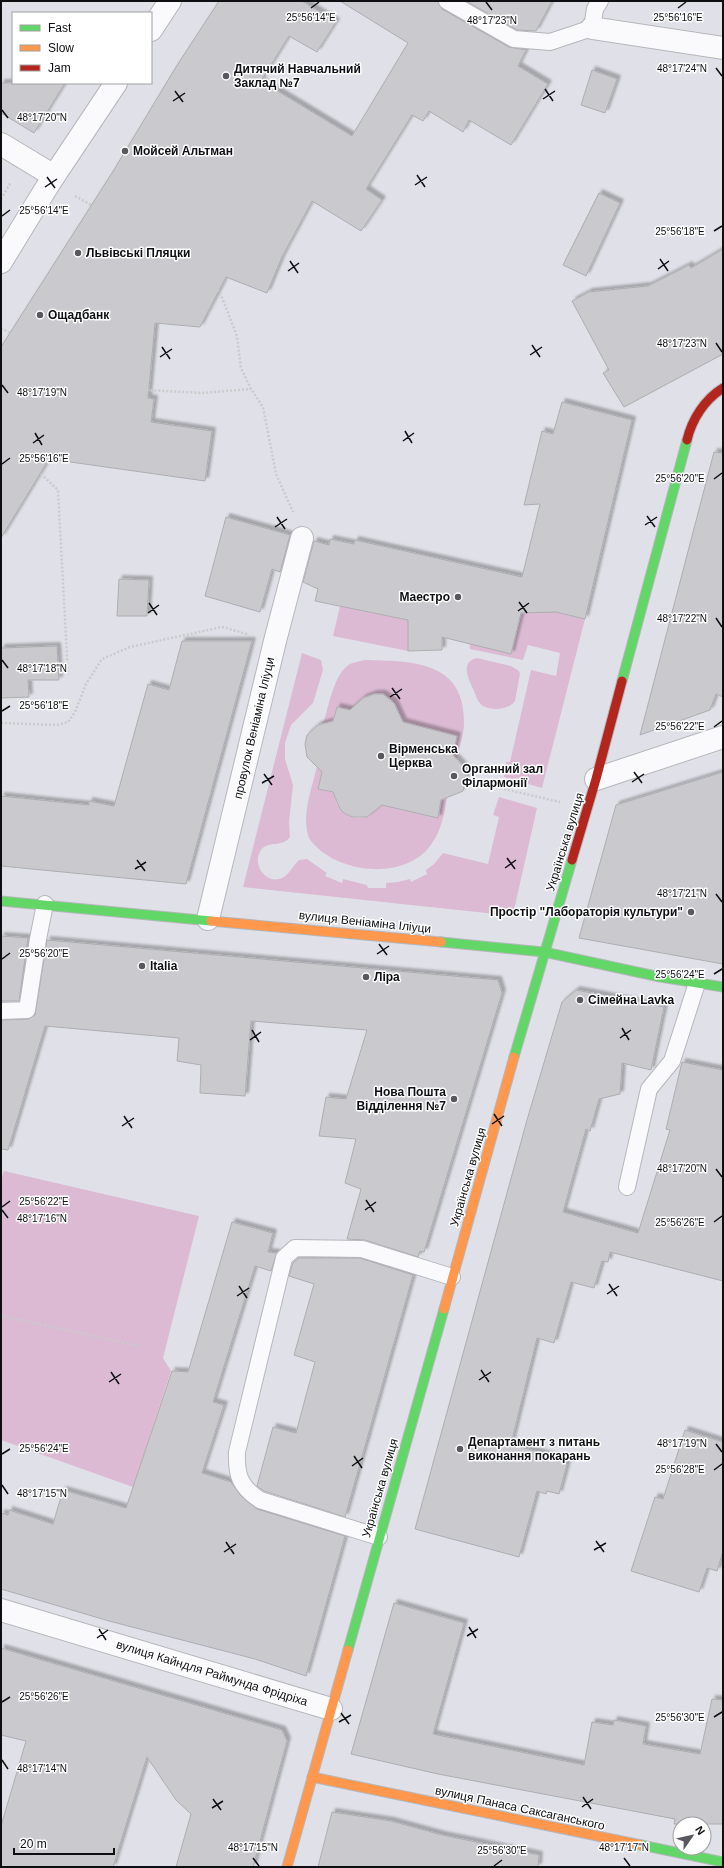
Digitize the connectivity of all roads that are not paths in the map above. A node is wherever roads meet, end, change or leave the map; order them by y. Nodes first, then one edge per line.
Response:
1 (170, 1) edge
2 (447, 1) edge
3 (600, 1) edge
4 (152, 28) edge
5 (592, 28) junction
6 (723, 48) edge
7 (115, 84) edge
8 (1, 144) edge
9 (54, 176) junction
10 (1, 262) edge
11 (723, 388) edge
12 (302, 538) road end
13 (723, 737) edge
14 (596, 779) junction
15 (1, 900) edge
16 (44, 904) junction
17 (208, 919) junction
18 (544, 952) junction
19 (697, 983) junction
20 (723, 987) edge
21 (1, 1011) edge
22 (627, 1187) dead end
23 (452, 1277) junction
24 (379, 1537) junction
25 (1, 1610) edge
26 (331, 1709) junction
27 (312, 1777) junction
28 (723, 1862) edge
29 (287, 1867) edge

1 - 4 street
2 - 5 lane
3 - 5 lane
5 - 6 street
7 - 9 street
8 - 9 street
9 - 10 street
11 - 14 street, Українська вулиця
12 - 17 street, провулок Веніаміна Іліуци
13 - 14 street
14 - 18 street, Українська вулиця
15 - 16 street, вулиця Веніаміна Іліуци
16 - 17 street, вулиця Веніаміна Іліуци
16 - 21 lane
17 - 18 street, вулиця Веніаміна Іліуци
18 - 19 street, вулиця Веніаміна Іліуци
18 - 23 street, Українська вулиця
19 - 20 street, вулиця Веніаміна Іліуци
19 - 22 lane
23 - 24 street, Українська вулиця
23 - 24 lane
24 - 26 street, Українська вулиця
25 - 26 street, вулиця Кайндля Раймунда Фрідріха
26 - 27 street, Українська вулиця
27 - 28 street, вулиця Панаса Саксаганського
27 - 29 street, Українська вулиця

